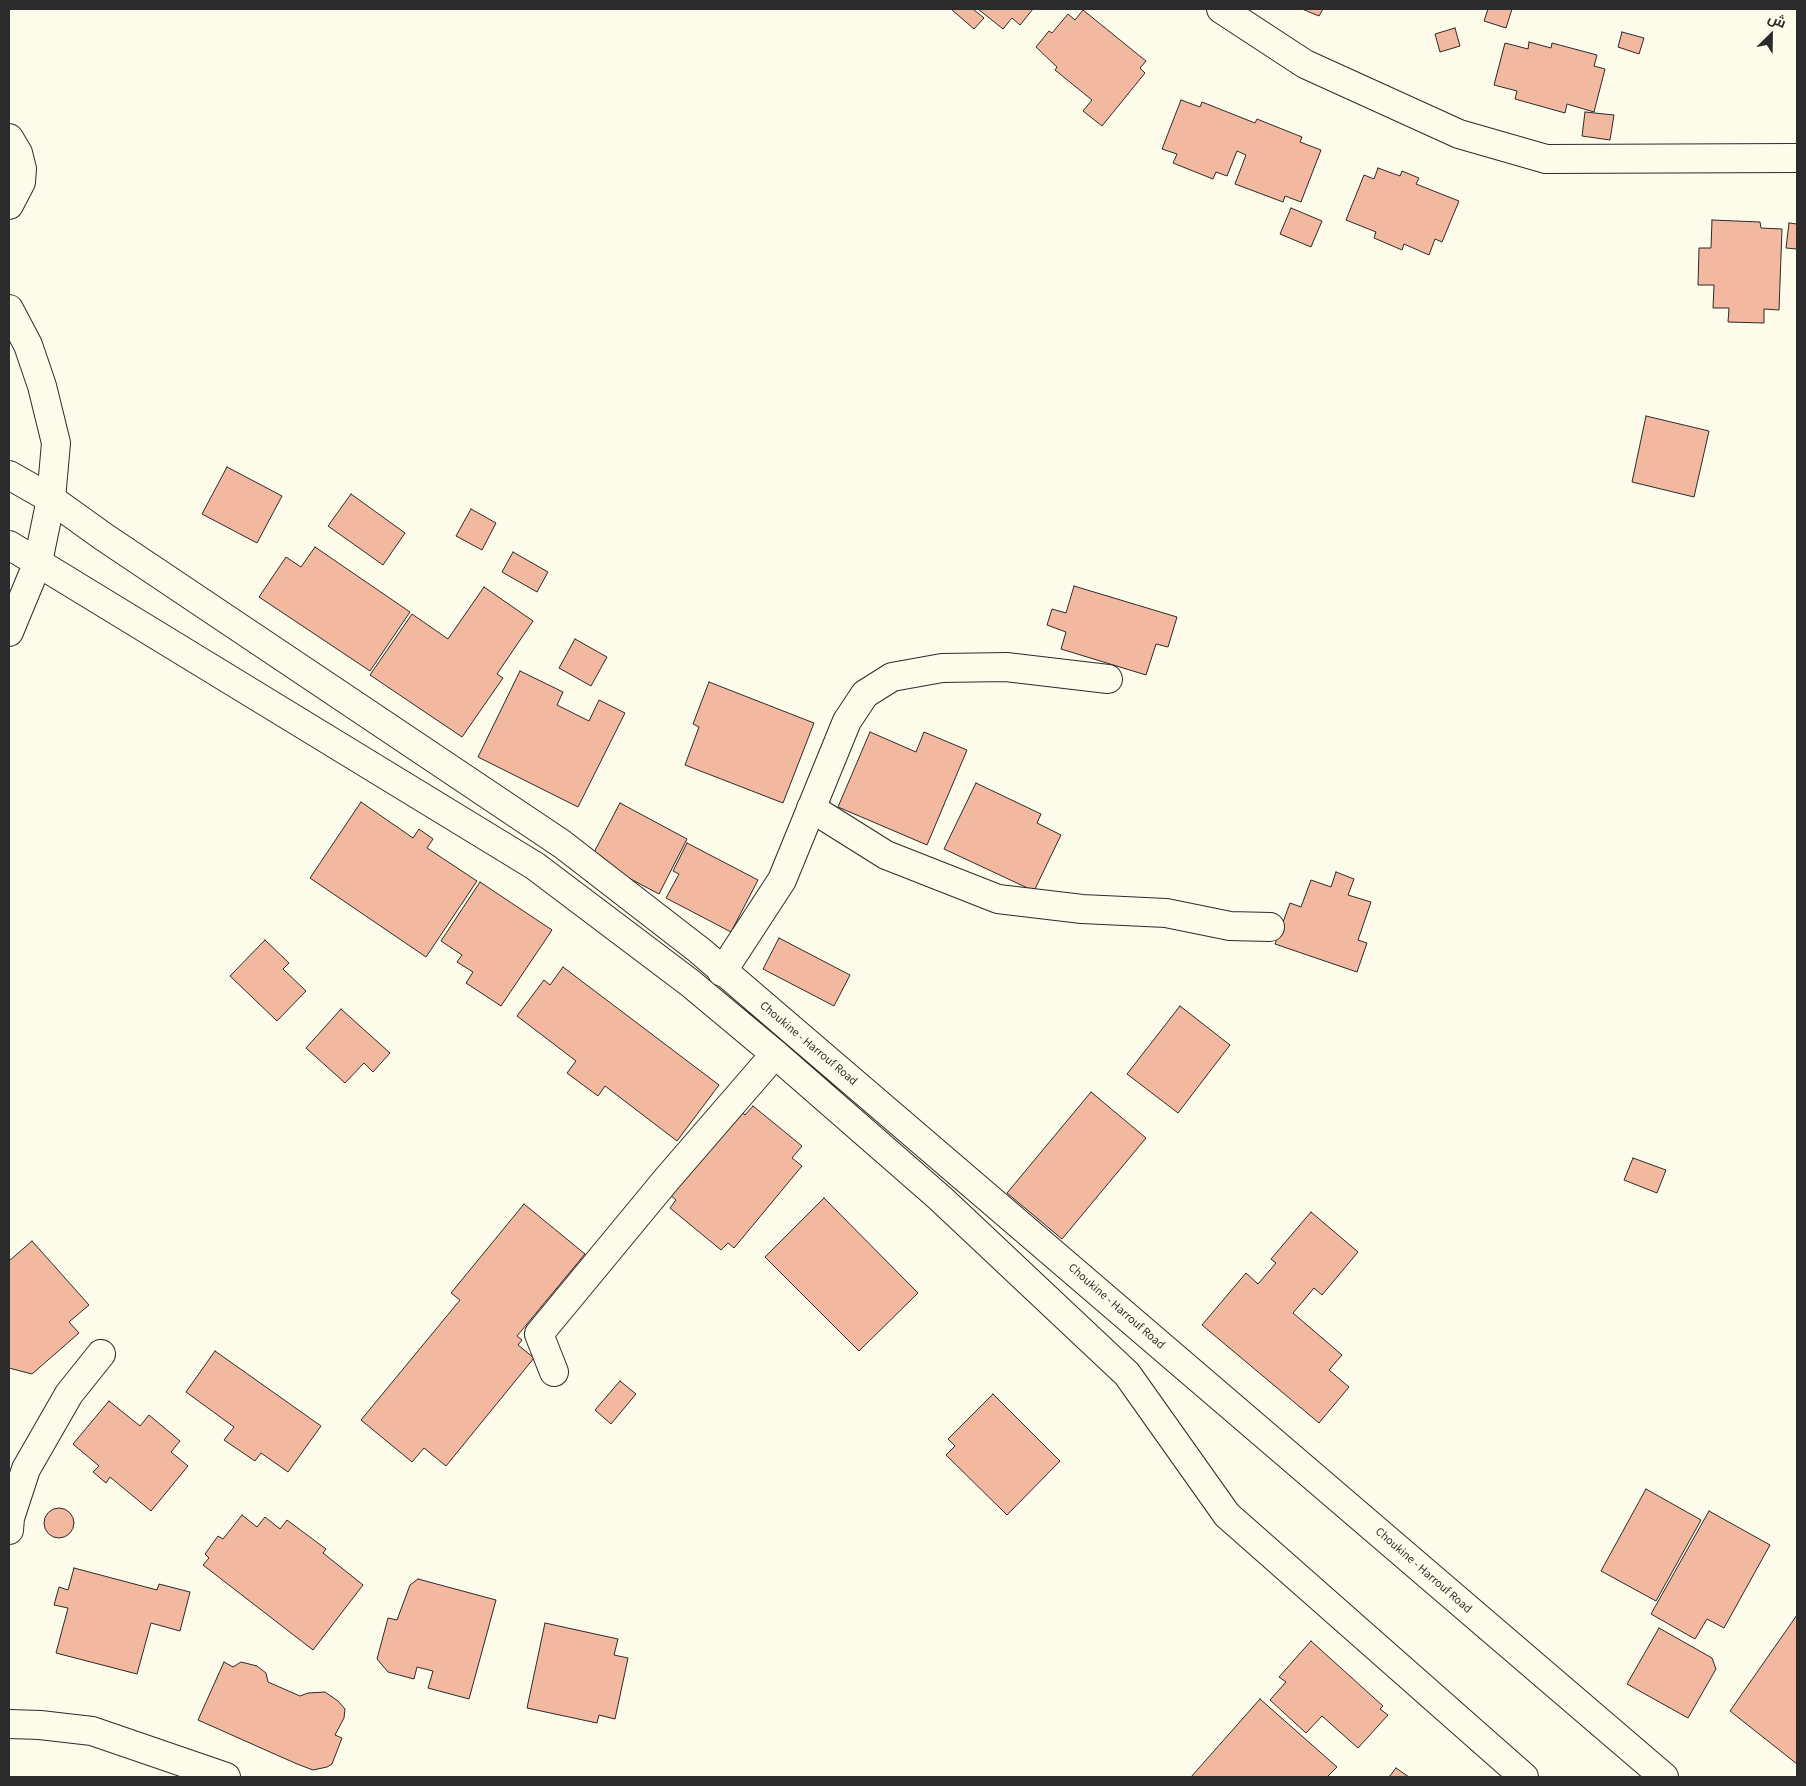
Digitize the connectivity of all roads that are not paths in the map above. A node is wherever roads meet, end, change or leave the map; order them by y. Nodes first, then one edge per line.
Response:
1 (1221, 9) edge
2 (9, 138) edge
3 (1797, 158) edge
4 (9, 205) edge
5 (9, 309) edge
6 (9, 475) edge
7 (52, 499) junction
8 (9, 545) edge
9 (38, 562) junction
10 (9, 632) edge
11 (1108, 679) dead end
12 (811, 808) junction
13 (1270, 926) dead end
14 (722, 972) junction
15 (775, 1054) junction
16 (101, 1354) dead end
17 (554, 1372) dead end
18 (9, 1530) edge
19 (9, 1724) edge
20 (226, 1777) edge
21 (1524, 1777) edge
22 (1664, 1777) edge

1 - 3 main road
2 - 4 main road
5 - 7 main road
6 - 7 main road, Choukine - Harrouf Road
7 - 9 main road
7 - 14 main road, Choukine - Harrouf Road
8 - 9 main road
9 - 10 main road
9 - 15 main road
11 - 12 main road
12 - 13 main road
12 - 14 main road
14 - 22 main road, Choukine - Harrouf Road
15 - 17 main road
15 - 21 main road
16 - 18 main road
19 - 20 main road

